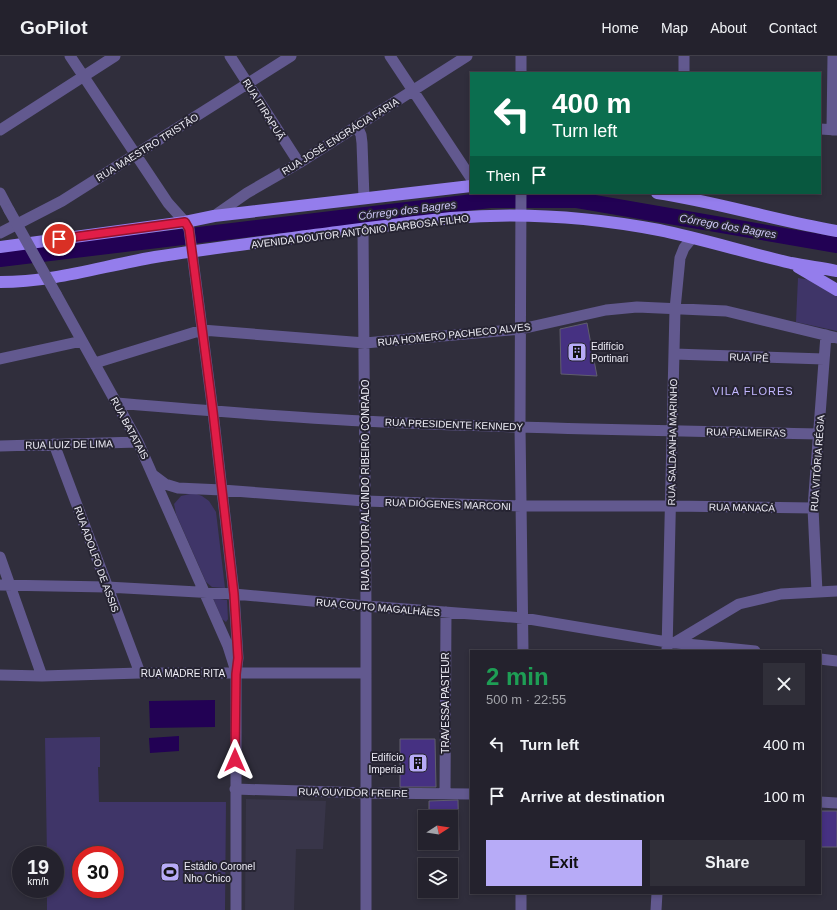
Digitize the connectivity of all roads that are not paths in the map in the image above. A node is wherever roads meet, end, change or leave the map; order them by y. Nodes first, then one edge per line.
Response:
1 (70, 56) edge
2 (115, 56) edge
3 (230, 56) edge
4 (291, 56) edge
5 (390, 56) edge
6 (466, 56) edge
7 (521, 56) edge
8 (684, 56) edge
9 (833, 56) edge
10 (521, 72) edge
11 (684, 72) edge
12 (83, 76) junction
13 (248, 83) junction
14 (414, 90) junction
15 (357, 126) junction
16 (821, 129) edge
17 (0, 130) edge
18 (834, 130) edge
19 (135, 154) junction
20 (299, 163) junction
21 (470, 176) edge
22 (470, 186) edge
23 (0, 193) edge
24 (521, 194) edge
25 (670, 194) edge
26 (682, 195) edge
27 (364, 198) junction
28 (521, 212) junction
29 (214, 216) junction
30 (187, 226) junction
31 (363, 229) junction
32 (837, 231) edge
33 (0, 233) edge
34 (692, 238) junction
35 (0, 247) edge
36 (192, 249) junction
37 (792, 263) junction
38 (837, 271) edge
39 (0, 282) edge
40 (837, 290) edge
41 (675, 309) junction
42 (521, 329) junction
43 (202, 330) junction
44 (826, 335) junction
45 (837, 338) edge
46 (82, 341) junction
47 (365, 343) junction
48 (674, 354) junction
49 (0, 359) edge
50 (824, 359) junction
51 (94, 363) junction
52 (117, 403) junction
53 (213, 412) junction
54 (364, 421) junction
55 (520, 427) junction
56 (673, 430) junction
57 (819, 434) junction
58 (138, 442) junction
59 (54, 444) junction
60 (0, 446) edge
61 (154, 475) junction
62 (220, 475) junction
63 (178, 488) junction
64 (205, 489) junction
65 (222, 490) junction
66 (365, 501) junction
67 (165, 502) junction
68 (521, 506) junction
69 (671, 506) junction
70 (813, 508) junction
71 (225, 516) junction
72 (0, 557) edge
73 (5, 585) edge
74 (107, 587) junction
75 (837, 591) edge
76 (204, 592) junction
77 (817, 592) junction
78 (234, 594) junction
79 (366, 606) junction
80 (446, 612) junction
81 (523, 618) junction
82 (669, 646) edge
83 (523, 650) edge
84 (732, 650) edge
85 (821, 659) edge
86 (837, 661) edge
87 (140, 673) junction
88 (236, 674) junction
89 (366, 674) junction
90 (0, 675) edge
91 (42, 676) junction
92 (235, 789) junction
93 (366, 793) junction
94 (445, 793) junction
95 (470, 794) edge
96 (821, 802) edge
97 (837, 803) edge
98 (521, 894) edge
99 (657, 894) edge
100 (236, 910) edge
101 (366, 910) edge
102 (521, 910) edge
103 (656, 910) edge

1 - 12 street
2 - 12 street
3 - 13 street, RUA ITIRAPUÃ
4 - 13 street, RUA MAESTRO TRISTÃO
5 - 14 street
6 - 14 street, RUA JOSÉ ENGRÁCIA FARIA
7 - 10 street
8 - 11 street
9 - 18 street
12 - 17 street
12 - 19 street
13 - 19 street, RUA MAESTRO TRISTÃO
13 - 20 street, RUA ITIRAPUÃ
14 - 15 street, RUA JOSÉ ENGRÁCIA FARIA
14 - 21 street
15 - 20 street, RUA JOSÉ ENGRÁCIA FARIA
15 - 27 street
16 - 18 street
19 - 30 street
19 - 33 street, RUA MAESTRO TRISTÃO
20 - 29 street, RUA JOSÉ ENGRÁCIA FARIA
22 - 27 main road
23 - 46 street, RUA BATATAIS, bridge
24 - 28 street
25 - 26 main road
26 - 32 main road
27 - 29 main road
28 - 31 main road, AVENIDA DOUTOR ANTÔNIO BARBOSA FILHO
28 - 34 main road, AVENIDA DOUTOR ANTÔNIO BARBOSA FILHO
28 - 42 street
29 - 30 main road
30 - 35 main road
30 - 36 street
31 - 36 main road, AVENIDA DOUTOR ANTÔNIO BARBOSA FILHO
31 - 47 street, RUA DOUTOR ALCINDO RIBEIRO CONRADO
34 - 37 main road, AVENIDA DOUTOR ANTÔNIO BARBOSA FILHO
34 - 41 street, RUA SALDANHA MARINHO
36 - 39 main road, AVENIDA DOUTOR ANTÔNIO BARBOSA FILHO
36 - 43 street
37 - 38 main road, AVENIDA DOUTOR ANTÔNIO BARBOSA FILHO
37 - 40 main road
41 - 42 street, RUA HOMERO PACHECO ALVES
41 - 44 street, RUA HOMERO PACHECO ALVES
41 - 48 street, RUA SALDANHA MARINHO
42 - 47 street, RUA HOMERO PACHECO ALVES
42 - 55 street
43 - 47 street, RUA HOMERO PACHECO ALVES
43 - 51 street, RUA HOMERO PACHECO ALVES
43 - 53 street
44 - 45 street, RUA HOMERO PACHECO ALVES
44 - 50 street, RUA VITÓRIA RÉGIA
46 - 49 street
46 - 51 street, RUA BATATAIS
47 - 54 street, RUA DOUTOR ALCINDO RIBEIRO CONRADO
48 - 50 street, RUA IPÊ
48 - 56 street, RUA SALDANHA MARINHO
50 - 57 street, RUA VITÓRIA RÉGIA
51 - 52 street, RUA BATATAIS
52 - 53 street, RUA PRESIDENTE KENNEDY
52 - 58 street, RUA BATATAIS
53 - 54 street, RUA PRESIDENTE KENNEDY
53 - 62 street
54 - 55 street, RUA PRESIDENTE KENNEDY
54 - 66 street, RUA DOUTOR ALCINDO RIBEIRO CONRADO
55 - 56 street, RUA PRESIDENTE KENNEDY
55 - 68 street
56 - 57 street, RUA PALMEIRAS
56 - 69 street, RUA SALDANHA MARINHO
57 - 70 street, RUA VITÓRIA RÉGIA
58 - 59 street, RUA LUIZ DE LIMA
58 - 61 street, RUA BATATAIS
59 - 60 street, RUA LUIZ DE LIMA
59 - 74 street, RUA ADOLFO DE ASSIS
61 - 63 street, RUA DIÓGENES MARCONI
61 - 67 street, RUA BATATAIS
62 - 64 street
62 - 65 street
63 - 64 street, RUA DIÓGENES MARCONI
63 - 67 street
64 - 65 street, RUA DIÓGENES MARCONI
64 - 71 street
65 - 66 street, RUA DIÓGENES MARCONI
65 - 71 street
66 - 68 street, RUA DIÓGENES MARCONI
66 - 79 street, RUA DOUTOR ALCINDO RIBEIRO CONRADO
67 - 76 street, RUA BATATAIS
68 - 69 street, RUA DIÓGENES MARCONI
68 - 81 street
69 - 70 street, RUA MANACÁ
69 - 82 street, RUA SALDANHA MARINHO
70 - 77 street, RUA VITÓRIA RÉGIA
71 - 78 street
72 - 73 street
73 - 74 street, RUA COUTO MAGALHÃES
73 - 91 street
74 - 76 street, RUA COUTO MAGALHÃES
74 - 87 street, RUA ADOLFO DE ASSIS
75 - 77 street
76 - 78 street, RUA COUTO MAGALHÃES
76 - 88 street, RUA BATATAIS
77 - 82 street
78 - 79 street, RUA COUTO MAGALHÃES
78 - 88 street
79 - 80 street, RUA COUTO MAGALHÃES
79 - 89 street, RUA DOUTOR ALCINDO RIBEIRO CONRADO
80 - 81 street, RUA COUTO MAGALHÃES
80 - 94 street, TRAVESSA PASTEUR
81 - 82 street, RUA COUTO MAGALHÃES
81 - 83 street
82 - 84 street, RUA COUTO MAGALHÃES
85 - 86 street
87 - 88 street, RUA MADRE RITA
87 - 91 street, RUA MADRE RITA
88 - 89 street, RUA MADRE RITA
88 - 92 street
89 - 93 street, RUA DOUTOR ALCINDO RIBEIRO CONRADO
90 - 91 street, RUA MADRE RITA
92 - 93 street, RUA OUVIDOR FREIRE
92 - 100 street
93 - 94 street, RUA OUVIDOR FREIRE
93 - 101 street, RUA DOUTOR ALCINDO RIBEIRO CONRADO
94 - 95 street, RUA OUVIDOR FREIRE
96 - 97 street
98 - 102 street
99 - 103 street

